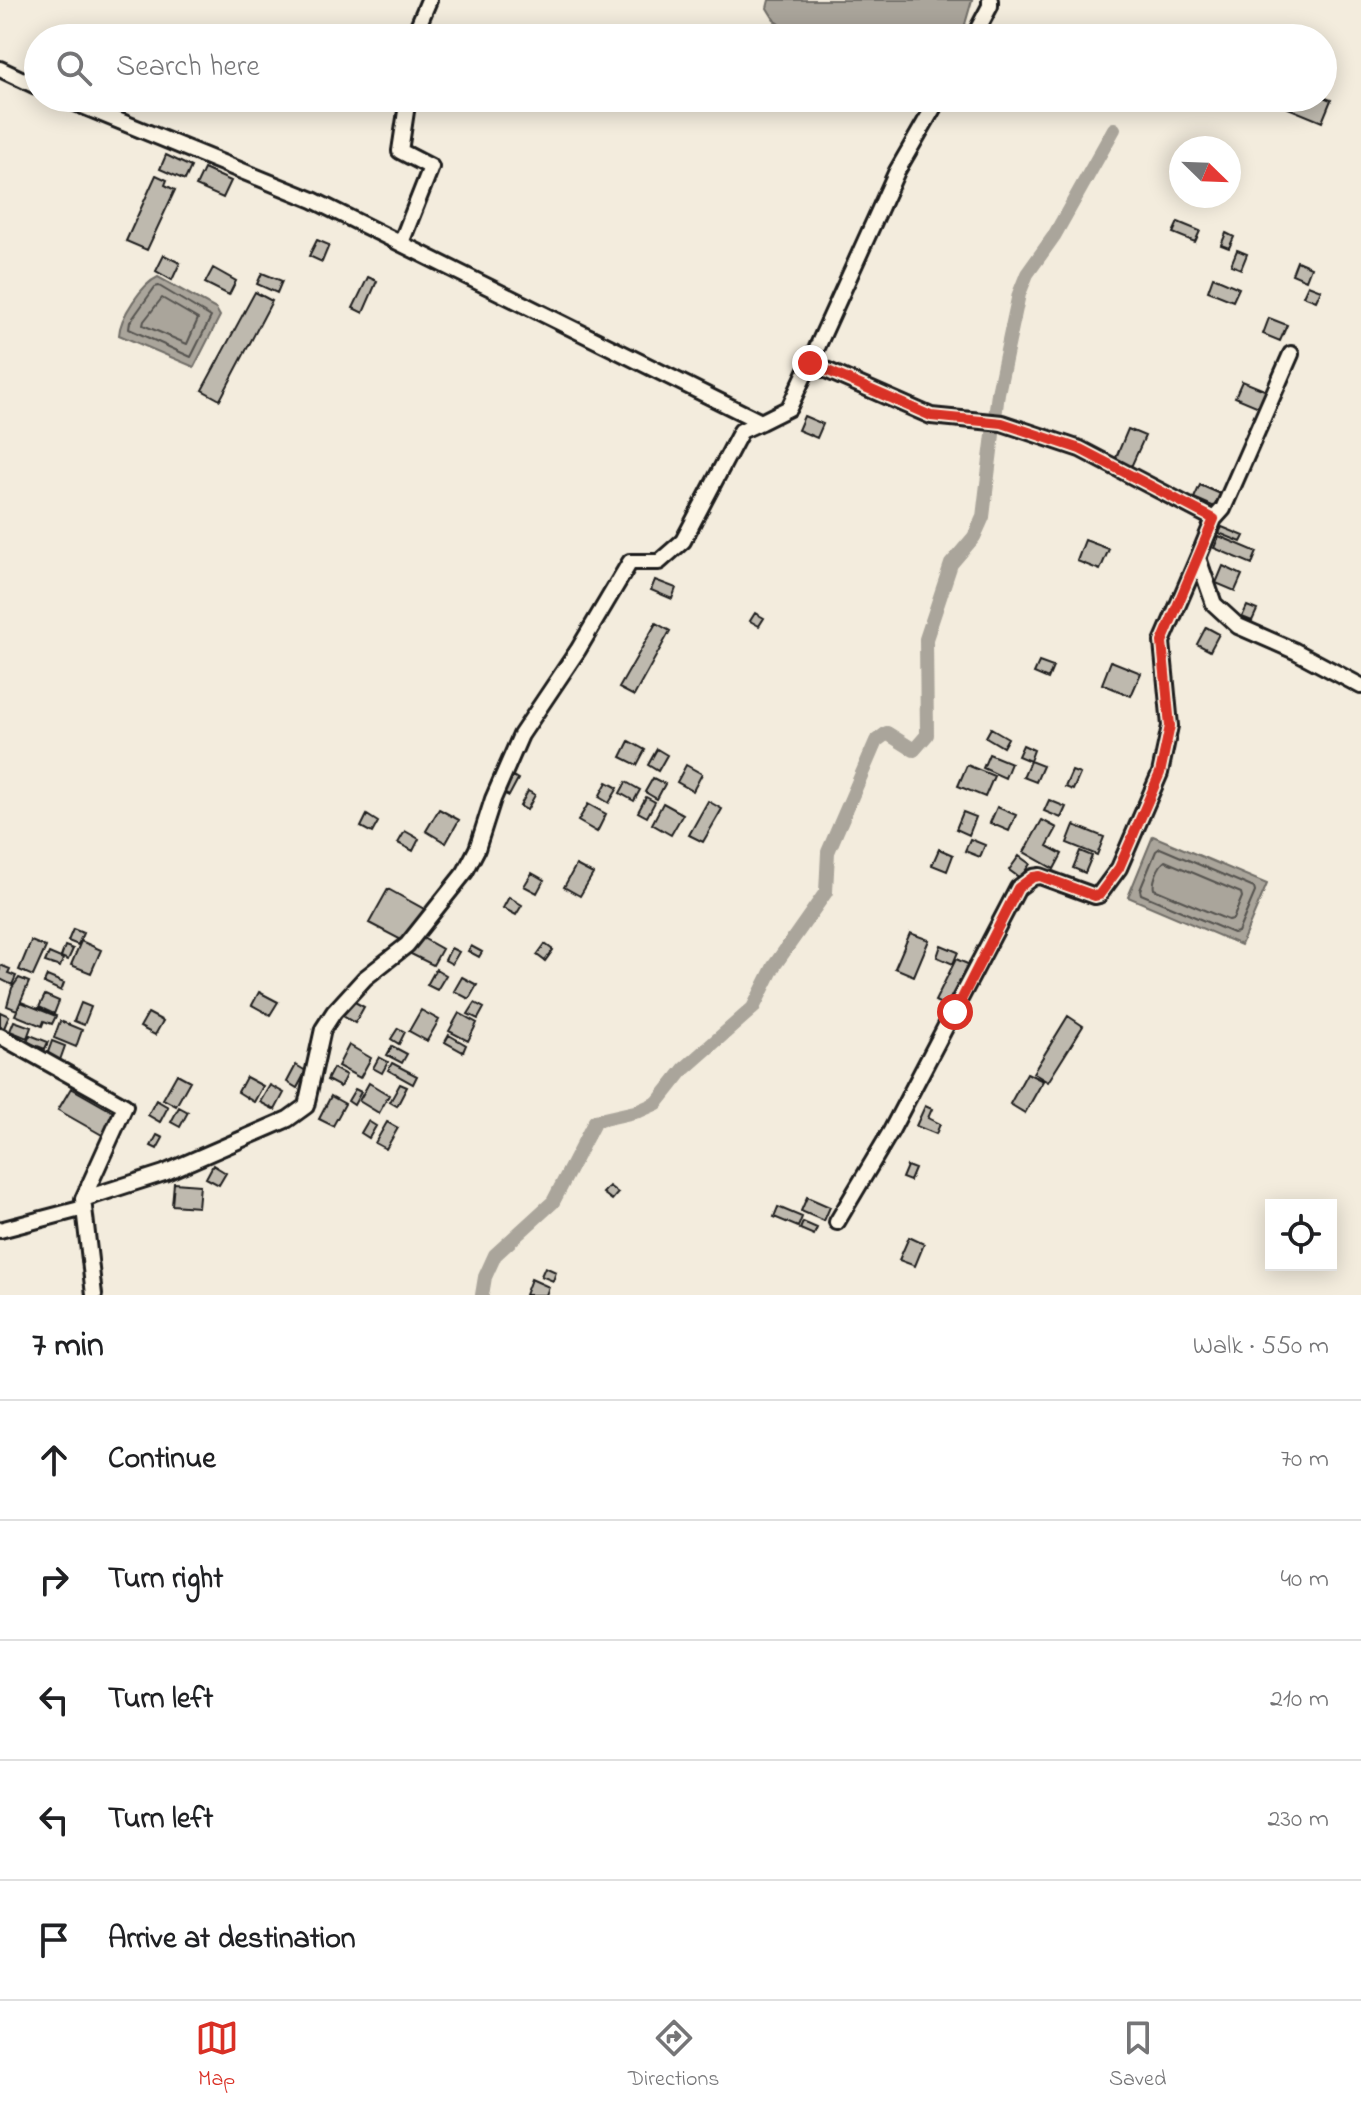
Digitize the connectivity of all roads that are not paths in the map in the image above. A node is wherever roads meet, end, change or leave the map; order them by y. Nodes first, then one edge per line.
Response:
1 (429, 0) edge
2 (990, 0) edge
3 (419, 24) edge
4 (980, 24) edge
5 (0, 69) edge
6 (24, 80) edge
7 (97, 112) edge
8 (406, 112) edge
9 (931, 112) edge
10 (401, 243) junction
11 (1291, 354) dead end
12 (810, 363) junction
13 (761, 422) junction
14 (1214, 519) junction
15 (1198, 558) junction
16 (1361, 686) edge
17 (0, 1036) edge
18 (84, 1203) junction
19 (837, 1222) dead end
20 (0, 1230) edge
21 (94, 1295) edge

1 - 3 street
2 - 4 street
5 - 6 street
7 - 10 street
8 - 10 street
9 - 12 street
10 - 13 street
11 - 14 street
12 - 13 street
12 - 14 street
13 - 18 street
14 - 15 street
15 - 16 street
15 - 19 street
17 - 18 street
18 - 20 street
18 - 21 street

